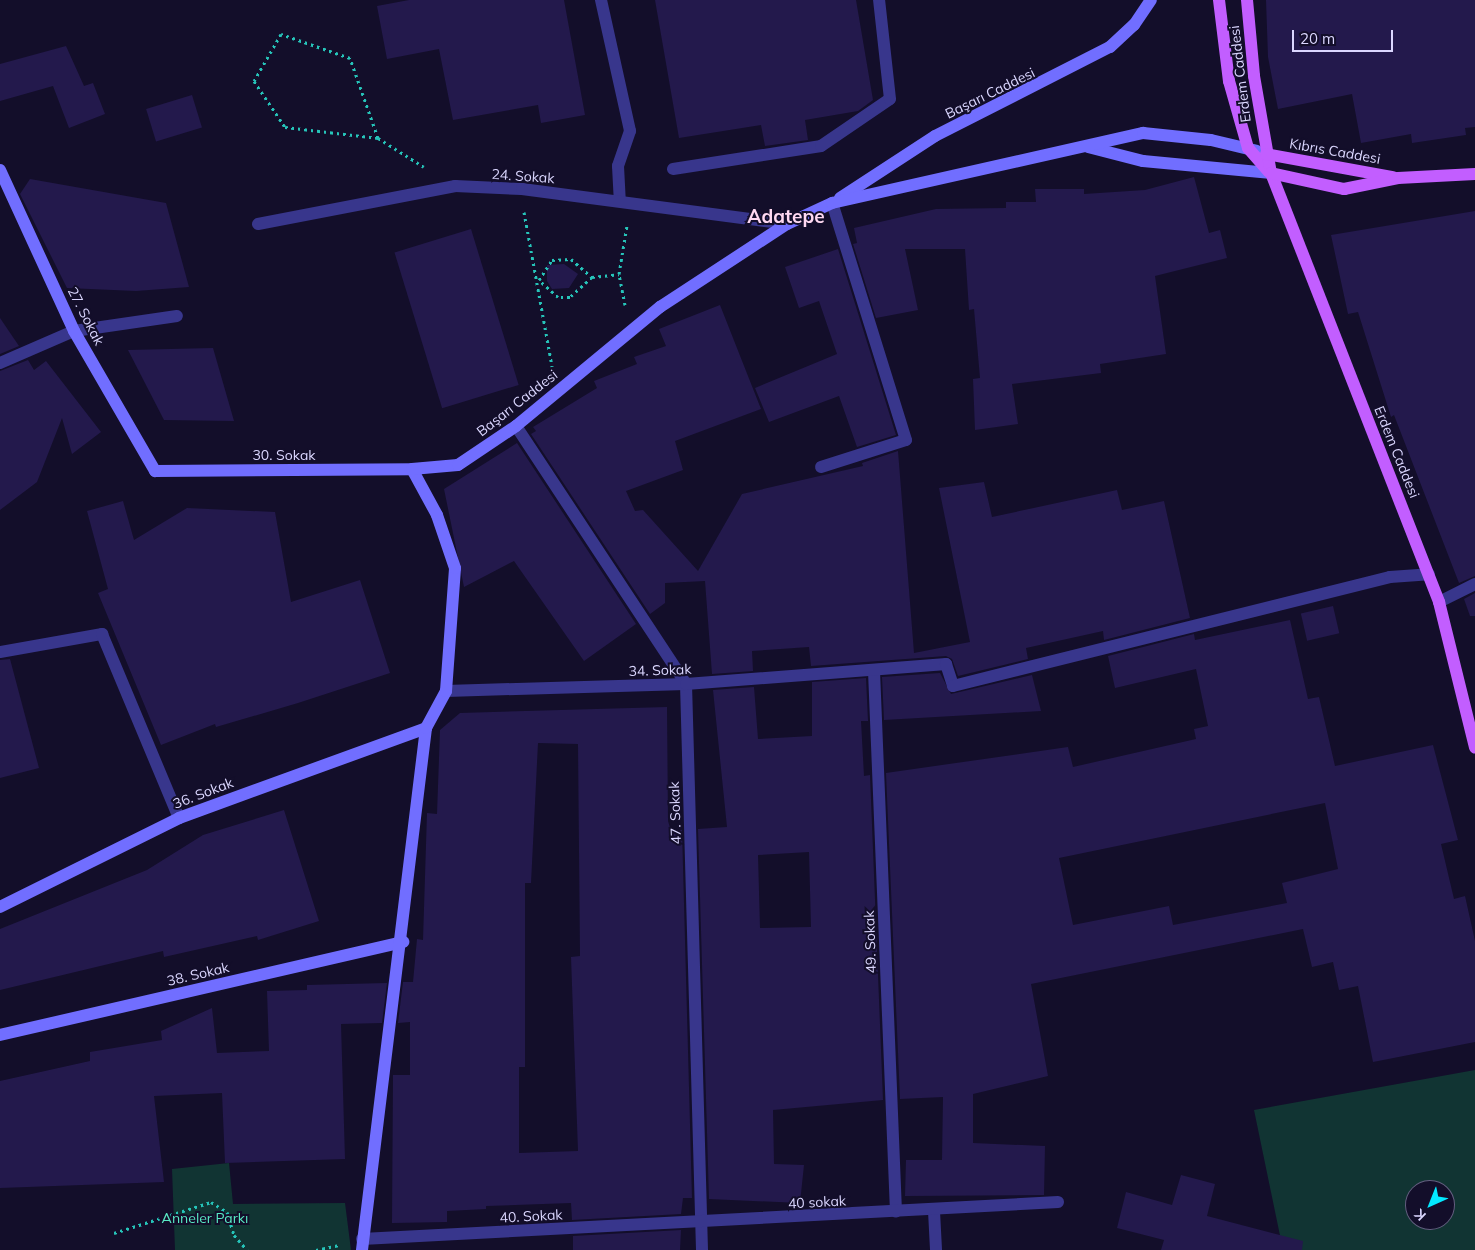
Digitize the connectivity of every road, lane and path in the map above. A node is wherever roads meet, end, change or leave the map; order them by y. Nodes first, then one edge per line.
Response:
1 (601, 0) edge
2 (879, 0) edge
3 (1151, 0) edge
4 (1219, 0) edge
5 (1247, 0) edge
6 (378, 138) junction
7 (1086, 146) junction
8 (1248, 148) junction
9 (1266, 154) junction
10 (673, 169) dead end
11 (0, 170) edge
12 (1270, 174) junction
13 (1475, 174) edge
14 (1398, 178) junction
15 (455, 186) junction
16 (620, 201) junction
17 (522, 203) dead end
18 (832, 203) junction
19 (258, 224) dead end
20 (627, 224) dead end
21 (787, 224) junction
22 (618, 274) junction
23 (592, 277) junction
24 (538, 281) junction
25 (626, 312) dead end
26 (177, 316) dead end
27 (74, 331) junction
28 (0, 363) edge
29 (553, 370) dead end
30 (516, 426) junction
31 (821, 467) dead end
32 (412, 469) junction
33 (156, 471) joint
34 (1429, 574) junction
35 (1475, 584) edge
36 (1439, 602) junction
37 (0, 652) edge
38 (874, 671) junction
39 (686, 684) junction
40 (446, 691) junction
41 (426, 728) junction
42 (1475, 748) edge
43 (179, 818) junction
44 (0, 907) edge
45 (403, 942) junction
46 (0, 1035) edge
47 (1058, 1202) dead end
48 (934, 1211) junction
49 (896, 1212) junction
50 (702, 1223) junction
51 (114, 1234) dead end
52 (362, 1244) edge
53 (247, 1250) edge
54 (702, 1250) edge
55 (936, 1250) edge

1 - 16 street
2 - 10 street
3 - 18 main road, Başarı Caddesi
4 - 8 main road, Erdem Caddesi
5 - 9 main road, Erdem Caddesi
6 - 6 path
6 - 15 path
7 - 8 main road, Başarı Caddesi
7 - 12 main road, Başarı Caddesi
7 - 18 main road, Başarı Caddesi
8 - 9 main road, Başarı Caddesi
8 - 12 main road, Erdem Caddesi
9 - 12 main road, Erdem Caddesi
9 - 14 main road, Kıbrıs Caddesi
11 - 27 main road, 27. Sokak
12 - 14 main road, Kıbrıs Caddesi
12 - 34 main road, Erdem Caddesi
13 - 14 main road, Kıbrıs Caddesi
15 - 16 street, 24. Sokak
15 - 19 street, 24. Sokak
16 - 21 street, 24. Sokak
17 - 24 path
18 - 21 main road, Başarı Caddesi
18 - 31 street
20 - 22 path
21 - 30 main road, Başarı Caddesi
22 - 23 path
22 - 25 path
23 - 24 path
23 - 24 path
24 - 29 path
26 - 27 street
27 - 28 street
27 - 33 main road, 27. Sokak
30 - 32 main road, Başarı Caddesi
30 - 39 street
32 - 33 main road, 30. Sokak
32 - 40 main road
34 - 36 main road, Erdem Caddesi
34 - 38 street, 34. Sokak
35 - 36 street
36 - 42 main road, Erdem Caddesi
37 - 43 street
38 - 39 street, 34. Sokak
38 - 49 street, 49. Sokak
39 - 40 street, 34. Sokak
39 - 50 street, 47. Sokak
40 - 41 main road
41 - 43 main road, 36. Sokak
41 - 45 main road
43 - 44 main road, 36. Sokak
45 - 46 main road, 38. Sokak
45 - 52 main road
47 - 48 street, 40 sokak
48 - 49 street, 40 sokak
48 - 55 street
49 - 50 street, 40 sokak
50 - 52 street, 40. Sokak
50 - 54 street, 47. Sokak
51 - 53 path

